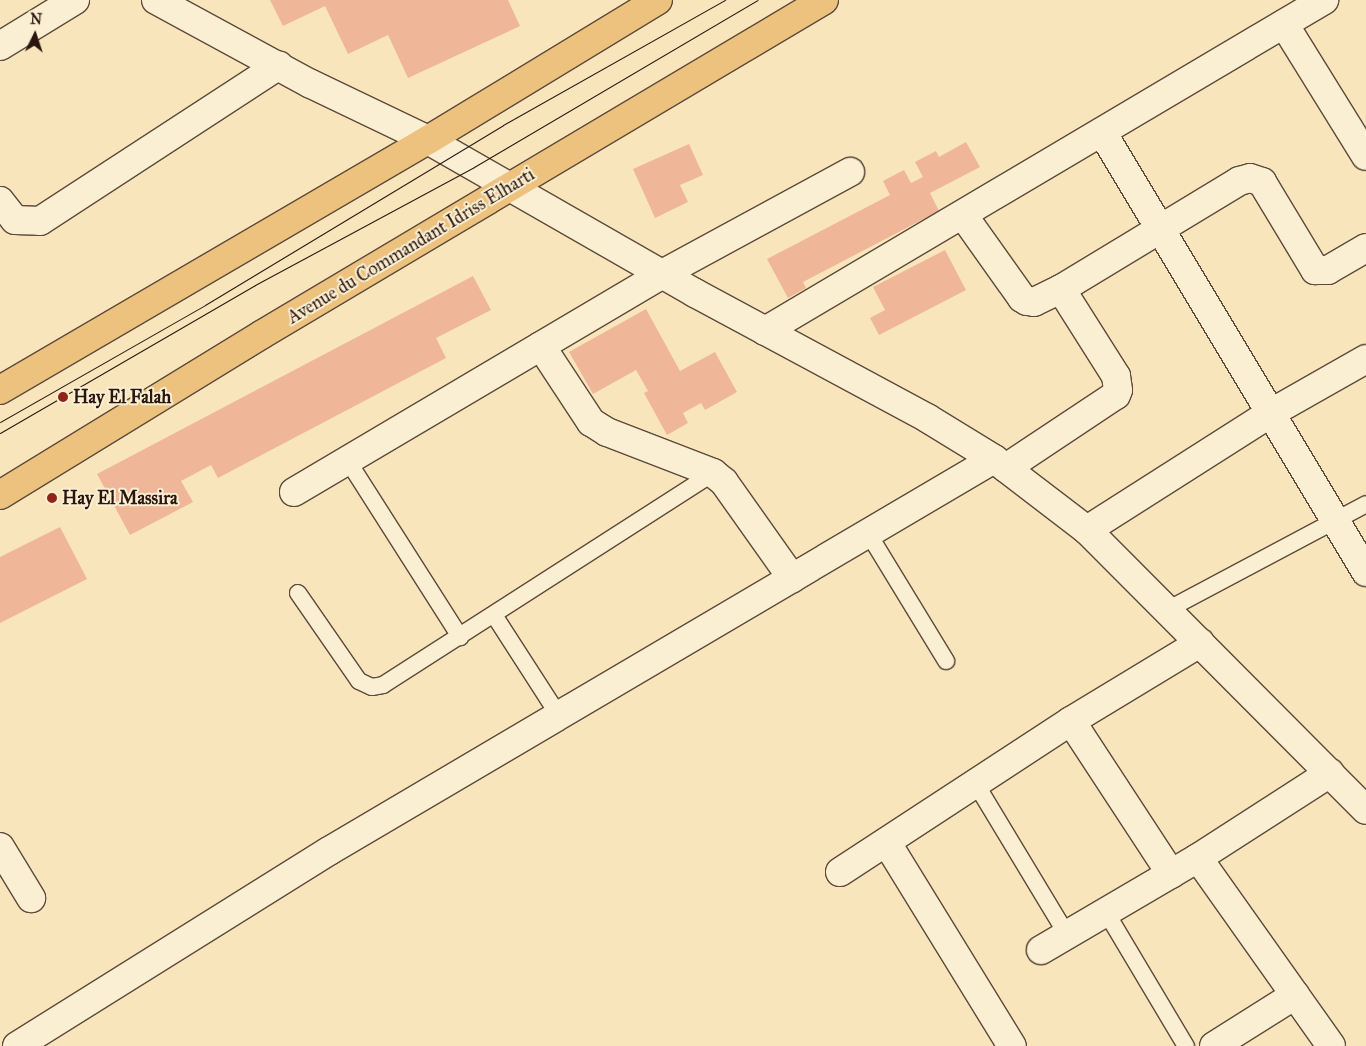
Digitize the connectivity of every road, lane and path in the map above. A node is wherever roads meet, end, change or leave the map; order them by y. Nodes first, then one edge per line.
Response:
1 (75, 0) edge
2 (156, 0) edge
3 (658, 0) edge
4 (824, 0) edge
5 (1324, 0) edge
6 (1284, 24) junction
7 (0, 46) edge
8 (279, 65) junction
9 (1102, 132) junction
10 (428, 140) junction
11 (1366, 156) edge
12 (850, 172) dead end
13 (510, 188) junction
14 (0, 201) edge
15 (963, 216) junction
16 (1161, 229) junction
17 (1366, 248) edge
18 (662, 274) junction
19 (1060, 289) junction
20 (765, 330) junction
21 (541, 346) junction
22 (1366, 359) edge
23 (0, 390) edge
24 (1271, 413) junction
25 (348, 461) junction
26 (1000, 464) junction
27 (713, 473) junction
28 (294, 492) dead end
29 (0, 495) edge
30 (1366, 504) edge
31 (1335, 520) junction
32 (1087, 530) junction
33 (868, 533) junction
34 (1366, 572) edge
35 (792, 578) junction
36 (298, 593) dead end
37 (1166, 610) junction
38 (494, 615) junction
39 (460, 637) junction
40 (1200, 643) junction
41 (946, 661) dead end
42 (559, 716) junction
43 (1071, 721) junction
44 (1330, 773) junction
45 (976, 784) junction
46 (1366, 810) edge
47 (886, 843) junction
48 (0, 848) edge
49 (1198, 858) junction
50 (840, 872) dead end
51 (1171, 874) junction
52 (30, 898) dead end
53 (1106, 912) junction
54 (1067, 935) junction
55 (1041, 950) dead end
56 (1295, 995) junction
57 (17, 1046) edge
58 (1012, 1046) edge
59 (1186, 1046) edge
60 (1214, 1046) edge
61 (1331, 1046) edge

1 - 7 street
2 - 8 street
3 - 10 main road
4 - 13 main road, Avenue du Commandant Idriss Elharti
5 - 6 street
6 - 9 street
6 - 11 street
8 - 10 street
8 - 14 street
9 - 15 street
9 - 16 street
10 - 13 street
10 - 23 main road
12 - 18 street
13 - 18 street
13 - 29 main road, Avenue du Commandant Idriss Elharti
15 - 19 street
15 - 20 street
16 - 17 street
16 - 19 street
16 - 24 street
18 - 20 street
18 - 21 street
19 - 26 street
20 - 26 street
21 - 25 street
21 - 27 street
22 - 24 street
24 - 31 street
24 - 32 street
25 - 28 street
25 - 39 lane
26 - 32 street
26 - 33 street
27 - 35 street
27 - 38 lane
30 - 31 lane
31 - 34 street
31 - 37 lane
32 - 37 street
33 - 35 street
33 - 41 lane
35 - 42 street
36 - 39 lane
37 - 40 street
38 - 39 lane
38 - 42 lane
40 - 43 street
40 - 44 street
42 - 57 street
43 - 45 street
43 - 51 street
44 - 46 street
44 - 49 street
45 - 47 street
45 - 54 lane
47 - 50 street
47 - 58 street
48 - 52 street
49 - 51 street
49 - 56 street
51 - 53 street
53 - 54 street
53 - 59 lane
54 - 55 street
56 - 60 street
56 - 61 street

